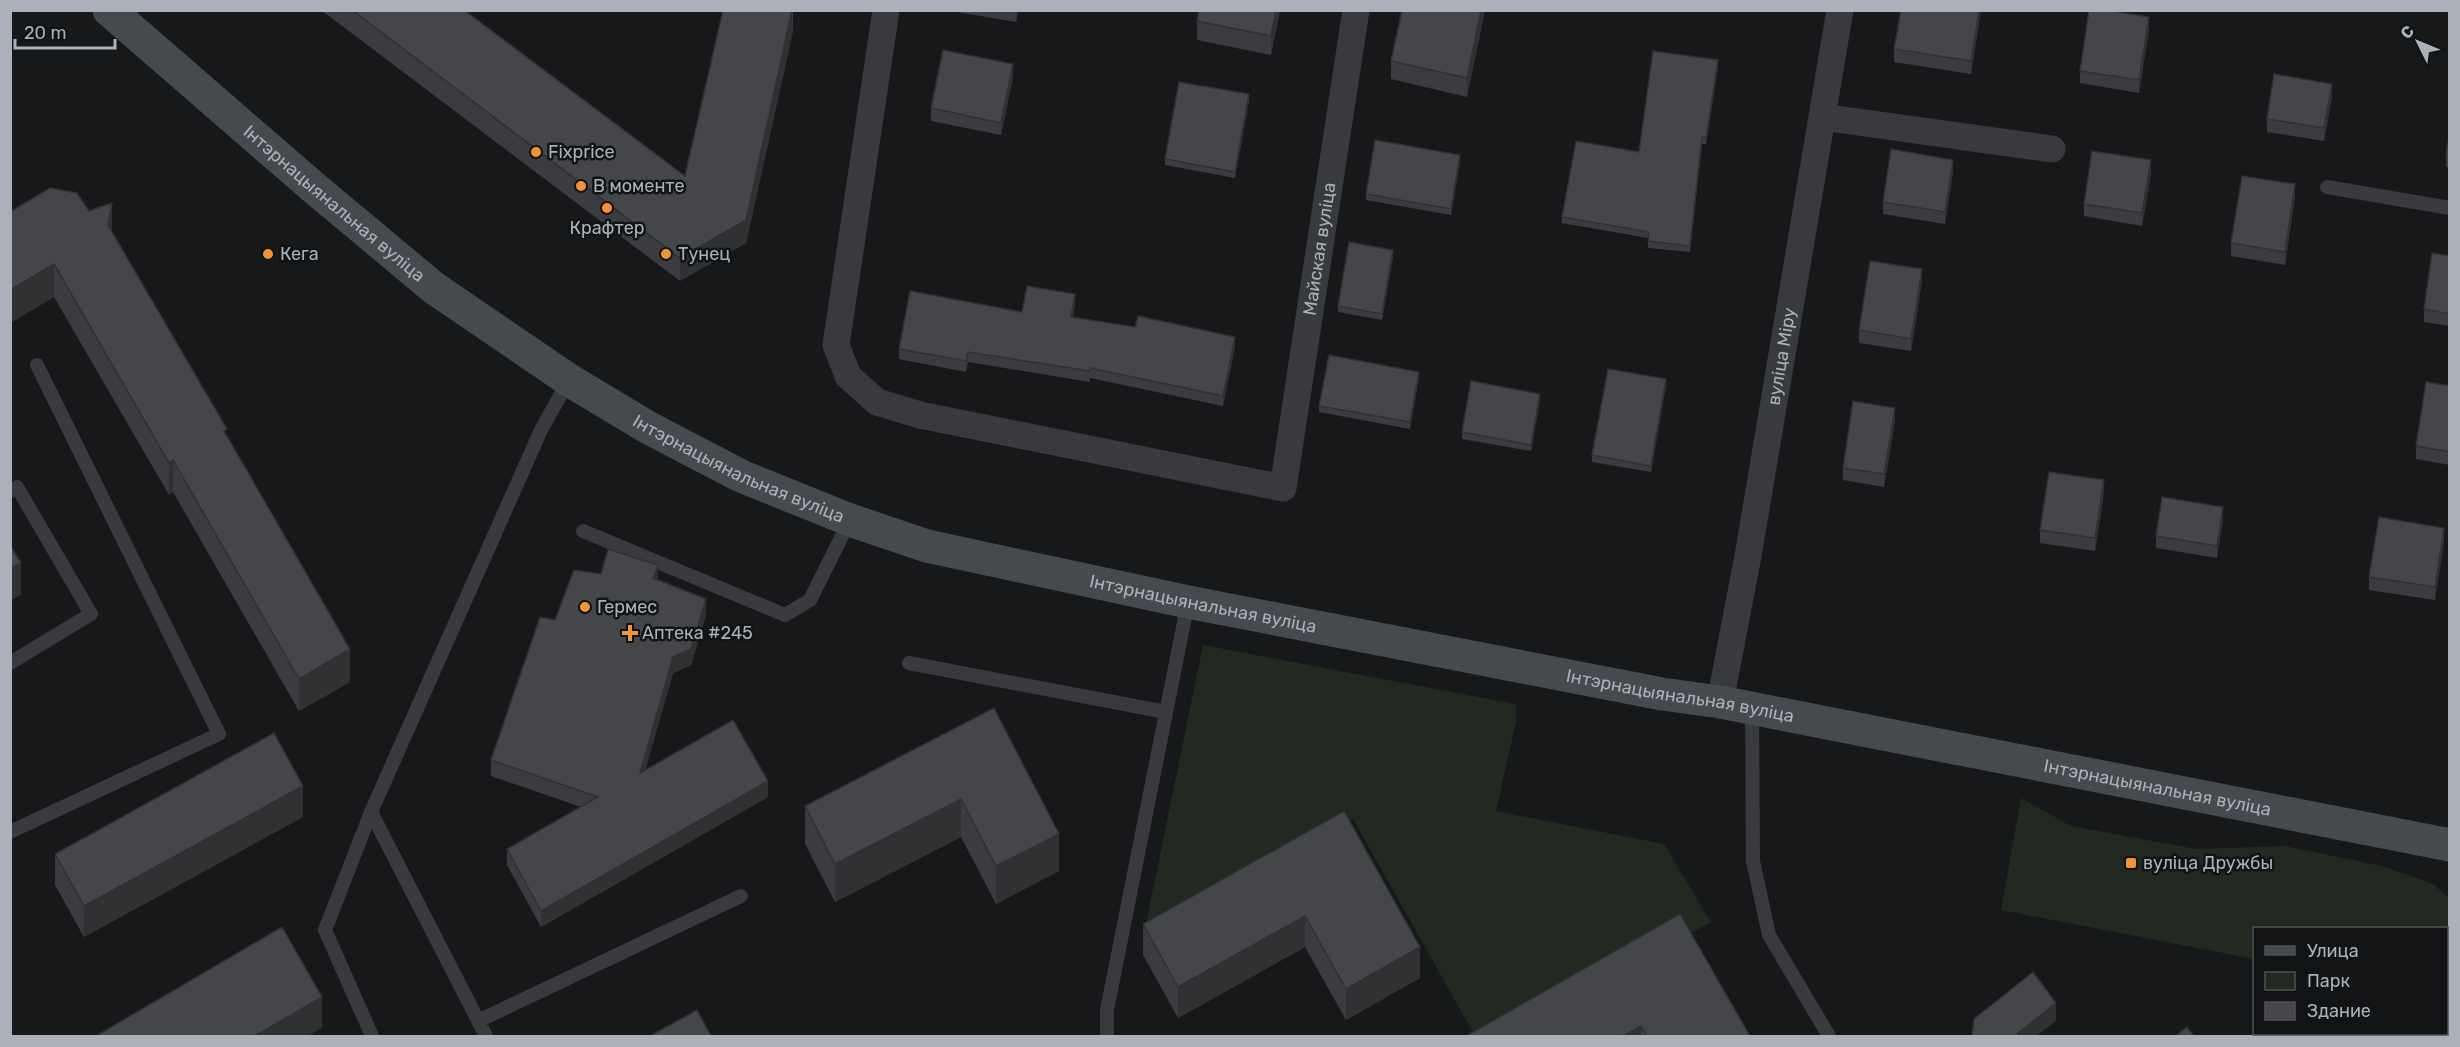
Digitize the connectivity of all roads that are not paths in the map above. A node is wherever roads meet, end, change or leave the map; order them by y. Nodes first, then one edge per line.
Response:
1 (109, 10) edge
2 (886, 10) edge
3 (1356, 10) edge
4 (1840, 10) edge
5 (1822, 117) junction
6 (2052, 149) dead end
7 (2327, 187) dead end
8 (2450, 208) edge
9 (38, 365) dead end
10 (569, 380) junction
11 (10, 491) edge
12 (850, 520) junction
13 (583, 531) dead end
14 (1188, 602) junction
15 (10, 663) edge
16 (909, 663) dead end
17 (1720, 702) junction
18 (1752, 710) junction
19 (1166, 712) junction
20 (371, 812) junction
21 (10, 832) edge
22 (2450, 845) edge
23 (741, 896) dead end
24 (478, 1021) junction
25 (372, 1036) edge
26 (486, 1036) edge
27 (1107, 1036) edge
28 (1829, 1036) edge

1 - 10 main road, Інтэрнацыянальная вуліца
2 - 3 street, Майская вуліца
4 - 5 street, вуліца Міру
5 - 6 street
5 - 17 street, вуліца Міру
7 - 8 lane
9 - 21 lane
10 - 12 main road, Інтэрнацыянальная вуліца
10 - 20 lane
11 - 15 lane
12 - 13 lane
12 - 14 main road, Інтэрнацыянальная вуліца
14 - 17 main road, Інтэрнацыянальная вуліца
14 - 19 lane
16 - 19 lane
17 - 18 main road, Інтэрнацыянальная вуліца
18 - 22 main road, Інтэрнацыянальная вуліца
18 - 28 lane
19 - 27 lane
20 - 24 lane
20 - 25 lane
23 - 24 lane
24 - 26 lane

